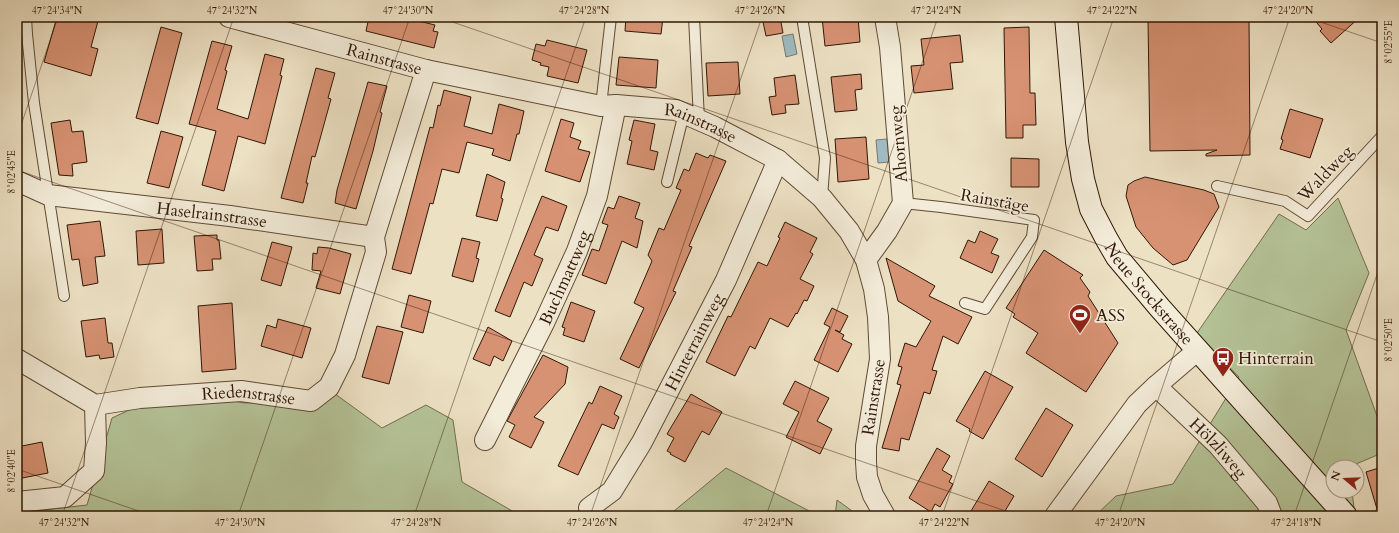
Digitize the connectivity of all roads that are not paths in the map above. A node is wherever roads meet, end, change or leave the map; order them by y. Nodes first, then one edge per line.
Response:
1 (26, 17) edge
2 (229, 17) edge
3 (611, 17) edge
4 (694, 17) edge
5 (802, 17) edge
6 (886, 17) edge
7 (1066, 17) edge
8 (426, 70) junction
9 (609, 106) junction
10 (691, 117) junction
11 (1382, 136) edge
12 (778, 160) junction
13 (17, 181) edge
14 (667, 182) dead end
15 (1217, 186) dead end
16 (48, 196) junction
17 (822, 198) junction
18 (903, 203) junction
19 (374, 237) junction
20 (866, 260) junction
21 (64, 296) dead end
22 (965, 303) dead end
23 (1198, 350) junction
24 (17, 359) edge
25 (1156, 386) junction
26 (95, 405) junction
27 (485, 440) dead end
28 (17, 502) edge
29 (589, 508) dead end
30 (1382, 514) edge
31 (885, 516) edge
32 (1055, 516) edge
33 (1272, 516) edge
34 (1346, 516) edge
35 (1377, 516) edge

1 - 16 lane
2 - 8 street, Rainstrasse
3 - 9 lane
4 - 10 lane
5 - 17 lane
6 - 18 street, Ahornweg
7 - 23 street, Neue Stockstrasse
8 - 9 street, Rainstrasse
8 - 19 street, Riedenstrasse
9 - 10 street, Rainstrasse
9 - 27 street, Buchmattweg
10 - 12 street, Rainstrasse
10 - 14 lane
11 - 15 lane, Waldweg
12 - 17 street, Rainstrasse
12 - 29 street, Hinterrainweg
13 - 16 street, Haselrainstrasse
16 - 19 street, Haselrainstrasse
16 - 21 lane
17 - 20 street, Rainstrasse
18 - 20 street, Ahornweg
18 - 22 lane, Rainstäge
19 - 26 street, Riedenstrasse
20 - 31 street, Rainstrasse
23 - 25 street
23 - 34 street, Neue Stockstrasse
24 - 26 street
25 - 32 street
25 - 33 street, Hölzliweg
26 - 28 street
30 - 35 lane

